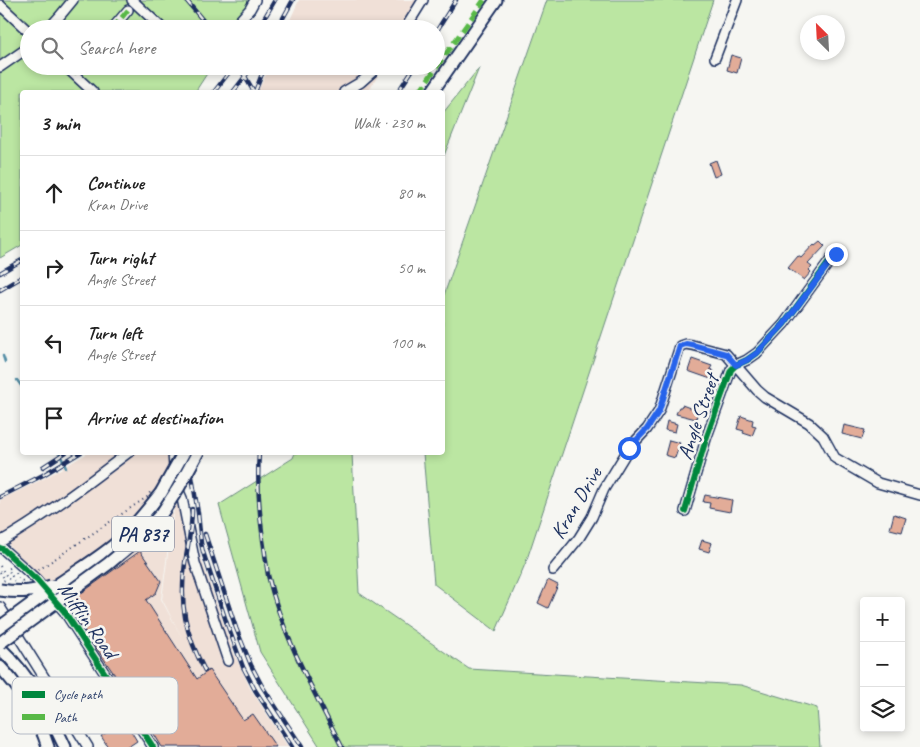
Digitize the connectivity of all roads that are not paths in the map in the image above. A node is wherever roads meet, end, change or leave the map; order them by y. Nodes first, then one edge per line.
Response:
1 (72, 0) edge
2 (132, 0) edge
3 (255, 0) edge
4 (423, 0) edge
5 (496, 0) edge
6 (737, 0) edge
7 (0, 5) edge
8 (128, 10) dead end
9 (56, 20) edge
10 (120, 20) edge
11 (153, 20) edge
12 (240, 20) edge
13 (411, 20) edge
14 (20, 24) edge
15 (20, 53) edge
16 (715, 58) dead end
17 (0, 67) edge
18 (445, 73) edge
19 (74, 75) edge
20 (369, 75) edge
21 (444, 75) edge
22 (91, 90) edge
23 (348, 90) edge
24 (433, 90) edge
25 (836, 254) dead end
26 (680, 346) joint
27 (736, 365) junction
28 (125, 455) edge
29 (173, 455) edge
30 (182, 455) edge
31 (196, 455) edge
32 (175, 482) junction
33 (920, 495) edge
34 (685, 511) dead end
35 (0, 542) edge
36 (0, 548) edge
37 (553, 570) dead end
38 (60, 583) junction
39 (0, 590) edge
40 (54, 599) junction
41 (0, 606) edge
42 (26, 608) junction
43 (0, 620) edge
44 (0, 627) edge
45 (13, 628) junction
46 (0, 643) edge
47 (0, 648) edge
48 (228, 661) dead end
49 (0, 667) edge
50 (26, 677) edge
51 (44, 677) edge
52 (107, 677) edge
53 (12, 680) edge
54 (43, 734) edge
55 (59, 734) edge
56 (80, 734) edge
57 (144, 734) edge
58 (48, 747) edge
59 (65, 747) edge
60 (88, 747) edge
61 (153, 747) edge

1 - 9 street
2 - 11 street
3 - 12 street
4 - 13 street
5 - 18 main road
6 - 16 street
7 - 14 street
8 - 10 street
15 - 17 street
19 - 22 street
20 - 23 street
21 - 24 main road
25 - 27 street, Angle Street
26 - 27 street, Angle Street
26 - 37 street, Kran Drive
27 - 33 street
27 - 34 street, Angle Street
28 - 35 street
29 - 32 street
30 - 38 main road, PA 837, bridge
31 - 46 main road, PA 837, bridge
32 - 40 street
32 - 48 street
36 - 40 street, Mifflin Road
38 - 39 main road, PA 837, bridge
38 - 42 main road, bridge
40 - 45 street
40 - 52 street, Mifflin Road
41 - 45 street
42 - 43 main road, bridge
42 - 44 main road, bridge
45 - 51 street
47 - 50 main road
49 - 53 main road
54 - 58 main road
55 - 59 main road
56 - 60 street
57 - 61 street, Mifflin Road

